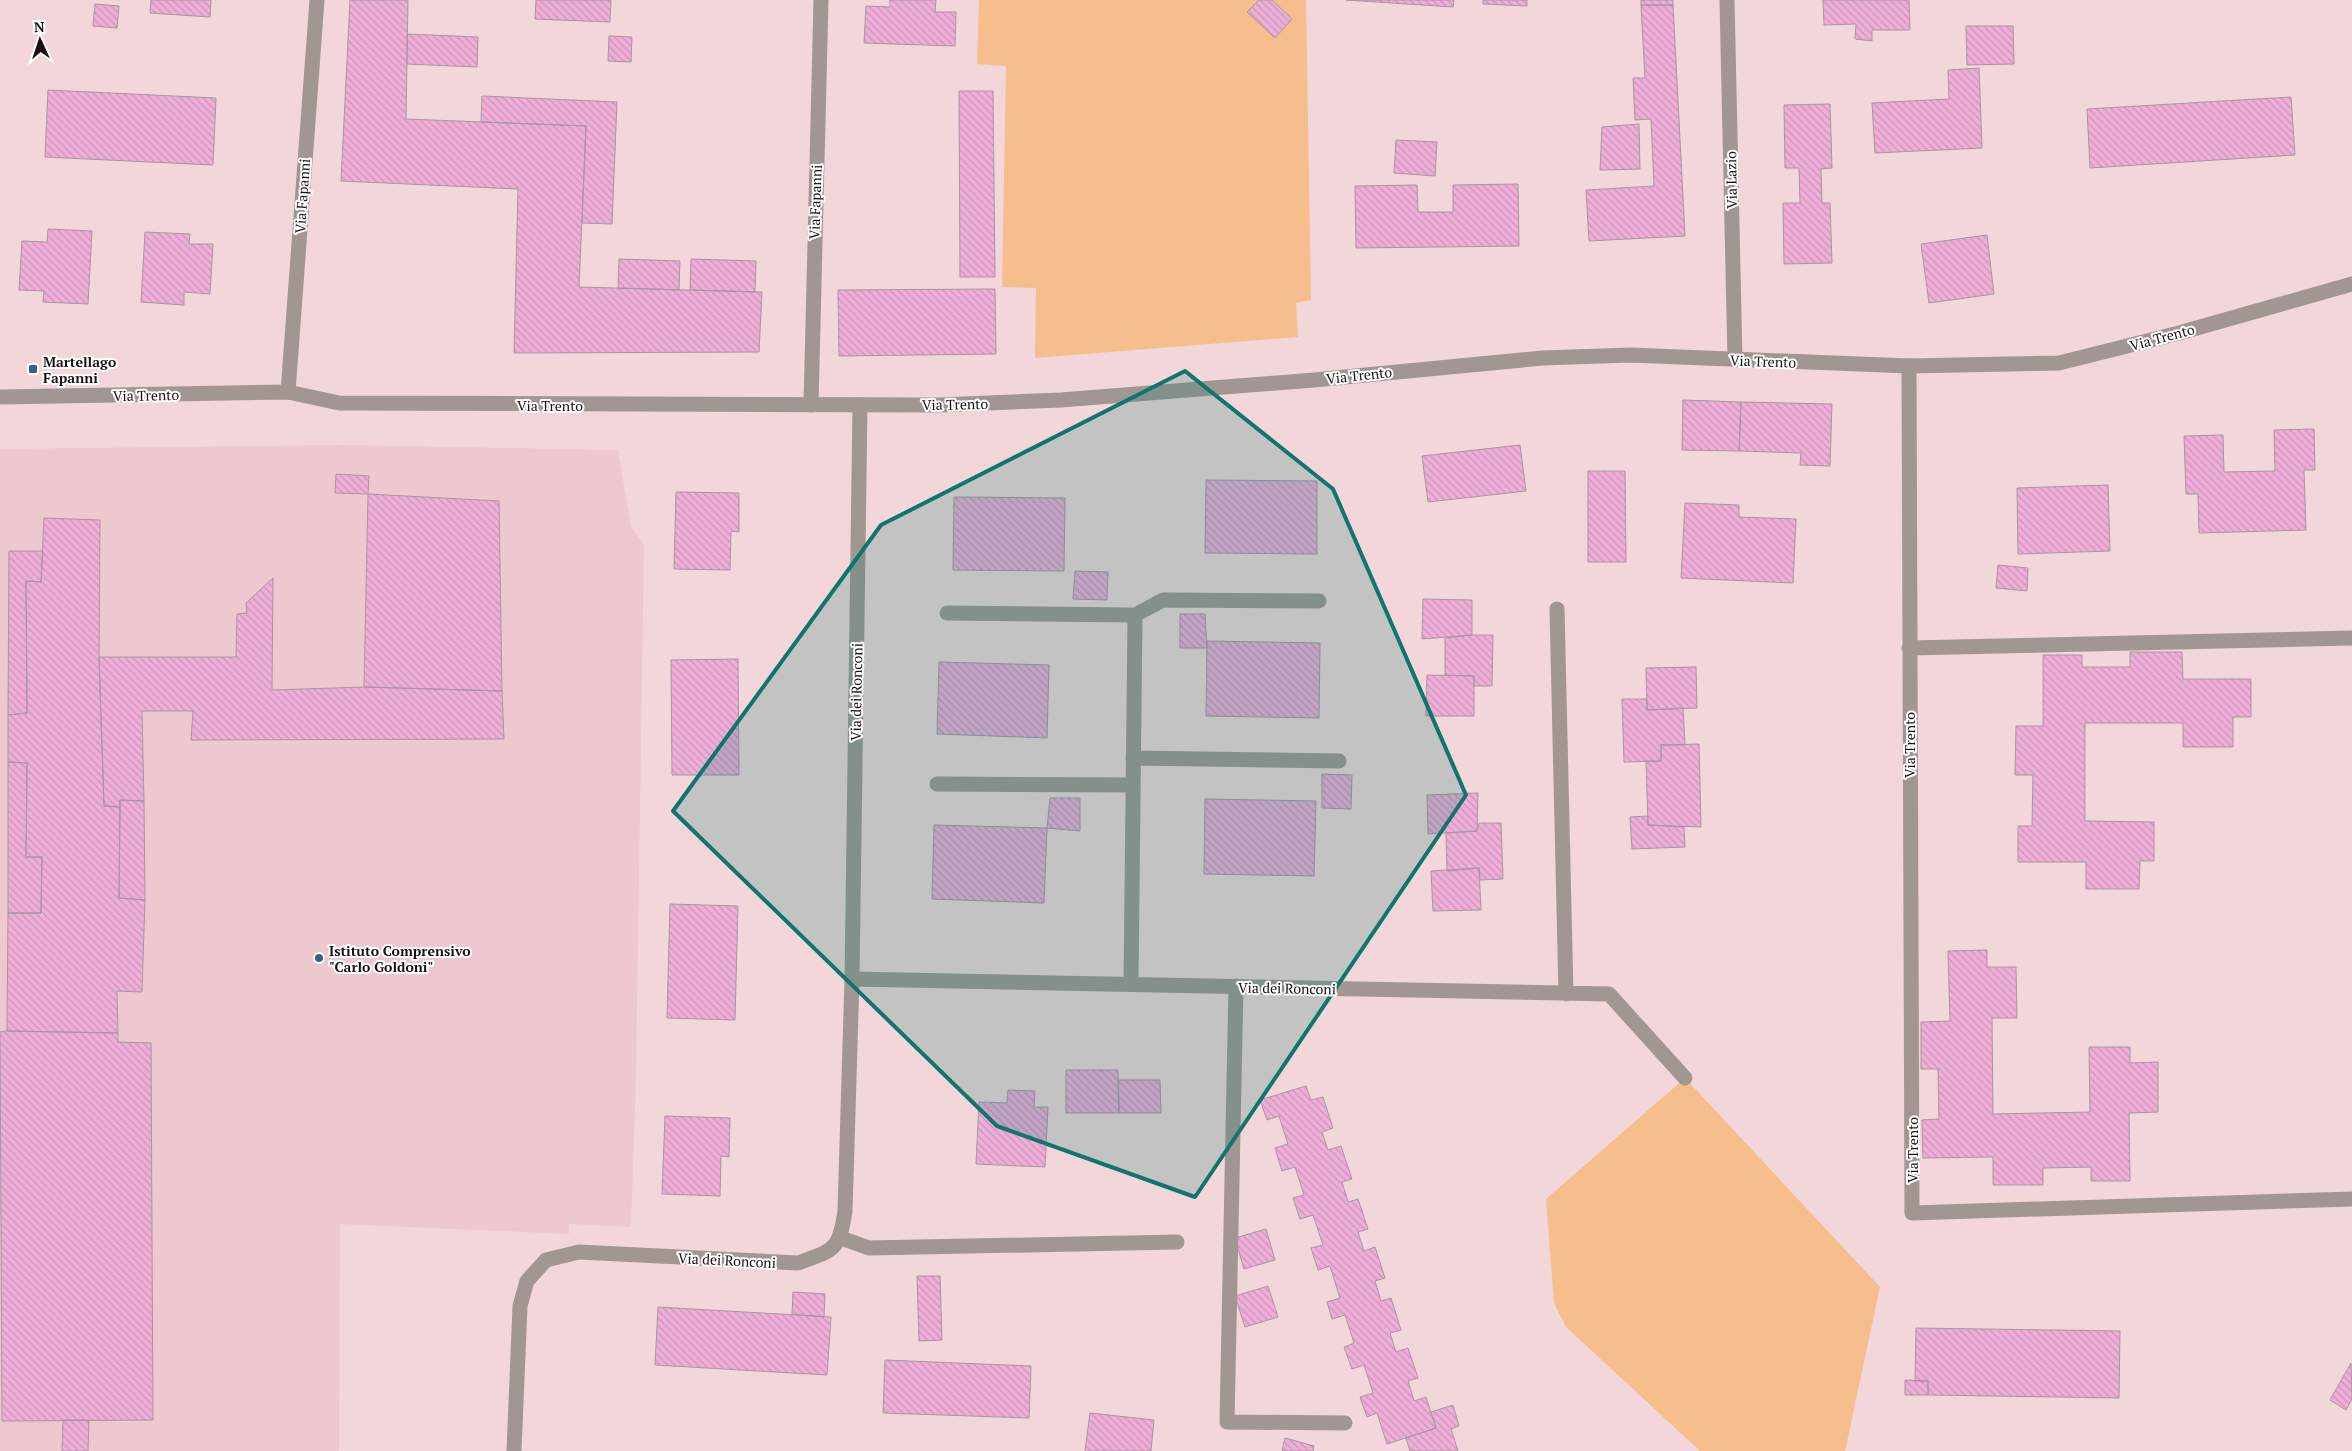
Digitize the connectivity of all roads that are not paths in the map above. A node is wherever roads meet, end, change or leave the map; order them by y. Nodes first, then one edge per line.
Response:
1 (316, 0) edge
2 (821, 0) edge
3 (1727, 0) edge
4 (2352, 284) edge
5 (1735, 360) junction
6 (1909, 366) junction
7 (288, 392) junction
8 (0, 397) edge
9 (811, 405) junction
10 (860, 405) junction
11 (1320, 601) dead end
12 (1557, 609) dead end
13 (947, 613) dead end
14 (1134, 615) junction
15 (2352, 638) edge
16 (1909, 648) junction
17 (1133, 758) junction
18 (1339, 761) dead end
19 (937, 784) dead end
20 (1133, 785) junction
21 (852, 979) junction
22 (1131, 984) junction
23 (1236, 986) junction
24 (1566, 994) junction
25 (1685, 1078) dead end
26 (2352, 1199) edge
27 (841, 1238) junction
28 (1177, 1242) dead end
29 (1345, 1423) dead end
30 (514, 1451) edge

1 - 7 street, Via Fapanni
2 - 9 street, Via Fapanni
3 - 5 street, Via Lazio
4 - 6 street, Via Trento
5 - 6 street, Via Trento
5 - 10 street, Via Trento
6 - 16 street, Via Trento
7 - 8 street, Via Trento
7 - 9 street, Via Trento
9 - 10 street, Via Trento
10 - 21 street, Via dei Ronconi
11 - 14 street
12 - 24 street
13 - 14 street
14 - 17 street
15 - 16 street
16 - 26 street, Via Trento
17 - 18 street
17 - 20 street
19 - 20 street
20 - 22 street
21 - 22 street, Via dei Ronconi
21 - 27 street, Via dei Ronconi
22 - 23 street, Via dei Ronconi
23 - 24 street, Via dei Ronconi
23 - 29 street
24 - 25 street, Via dei Ronconi
27 - 28 street
27 - 30 street, Via dei Ronconi

